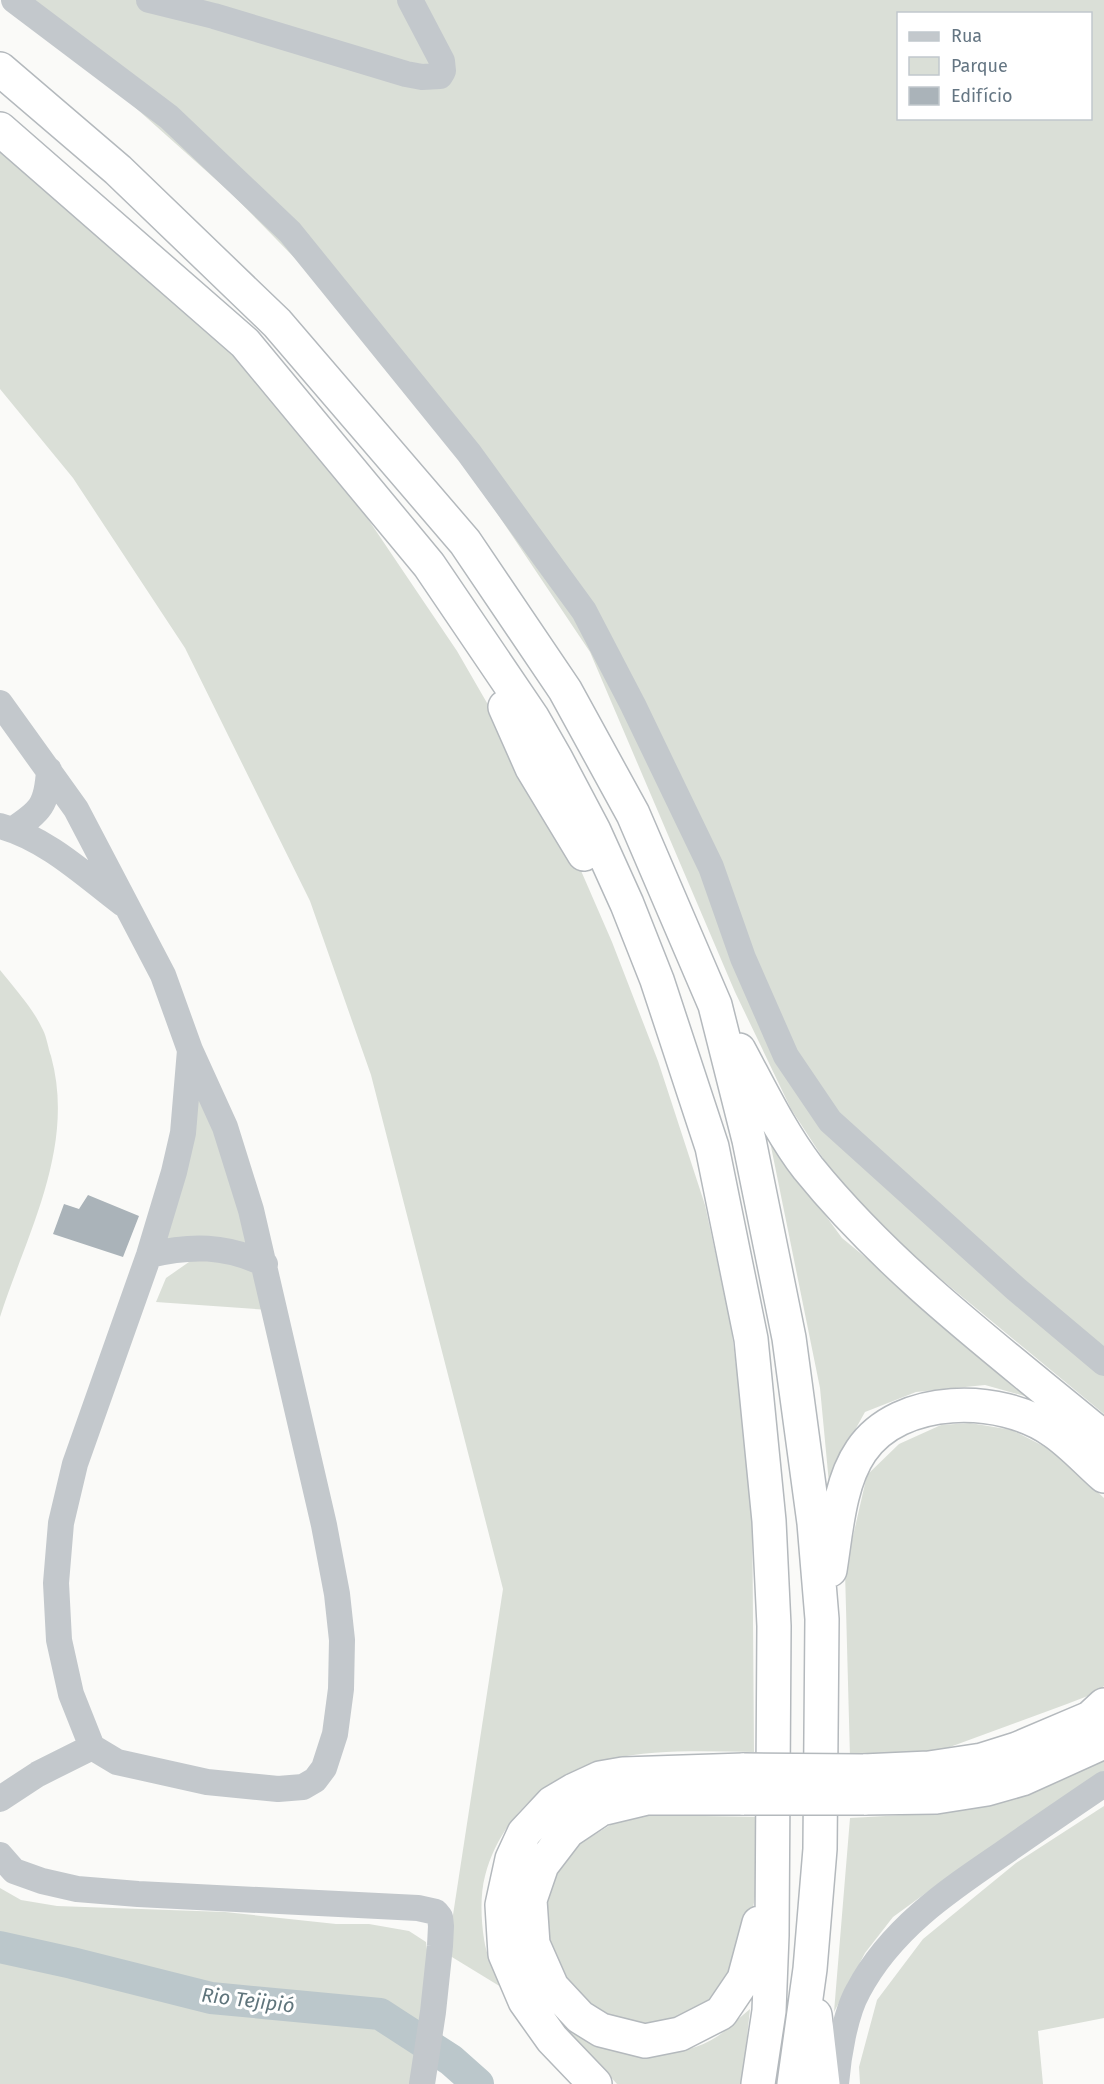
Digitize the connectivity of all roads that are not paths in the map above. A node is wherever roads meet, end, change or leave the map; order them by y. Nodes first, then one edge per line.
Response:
1 (14, 0) edge
2 (149, 0) edge
3 (410, 0) edge
4 (0, 69) edge
5 (0, 129) edge
6 (0, 703) edge
7 (49, 770) junction
8 (6, 828) edge
9 (129, 909) junction
10 (715, 1005) junction
11 (190, 1050) junction
12 (149, 1255) junction
13 (265, 1264) junction
14 (1104, 1363) edge
15 (1104, 1438) edge
16 (1104, 1476) edge
17 (822, 1619) junction
18 (1100, 1719) edge
19 (92, 1747) junction
20 (744, 1784) junction
21 (1104, 1784) edge
22 (0, 1799) edge
23 (773, 1853) junction
24 (0, 1855) edge
25 (810, 1969) junction
26 (423, 2078) edge
27 (595, 2084) edge
28 (758, 2084) edge
29 (794, 2084) edge
30 (823, 2084) edge
31 (836, 2084) edge

1 - 14 street
2 - 3 street
4 - 10 highway
5 - 23 highway
6 - 7 street
7 - 8 street
7 - 9 street
8 - 9 street
9 - 11 street
10 - 15 highway
10 - 17 highway
11 - 12 street
11 - 13 street
12 - 13 street
12 - 19 street
13 - 19 street
16 - 17 highway
17 - 25 highway
18 - 20 highway, bridge
19 - 22 street
20 - 23 highway
20 - 27 highway
21 - 31 street
23 - 28 highway
24 - 26 street
25 - 29 highway
25 - 30 highway

